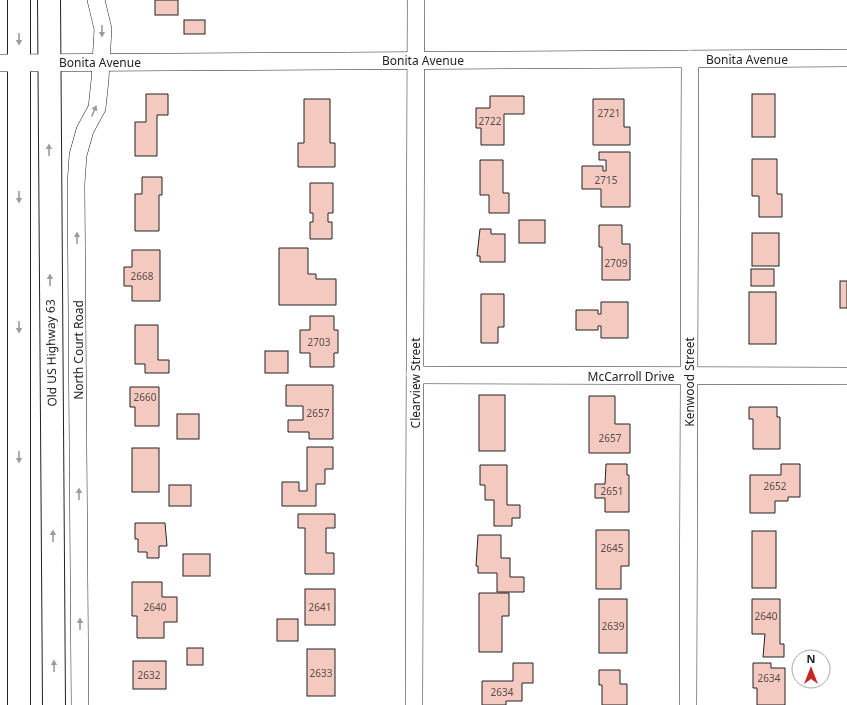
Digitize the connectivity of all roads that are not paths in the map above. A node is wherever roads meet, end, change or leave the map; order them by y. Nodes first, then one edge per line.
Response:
1 (19, 0) edge
2 (49, 0) edge
3 (96, 0) edge
4 (416, 0) edge
5 (847, 58) edge
6 (690, 59) junction
7 (416, 60) junction
8 (99, 62) junction
9 (9, 63) edge
10 (48, 63) junction
11 (415, 375) junction
12 (689, 376) junction
13 (847, 376) edge
14 (19, 705) edge
15 (54, 705) edge
16 (80, 705) edge
17 (414, 705) edge
18 (688, 705) edge

1 -> 9 highway
2 - 10 highway, Old US Highway 63
3 -> 8 street, North Court Road
4 - 7 street, Clearview Street
5 - 6 street, Bonita Avenue
6 - 7 street, Bonita Avenue
6 - 12 street, Kenwood Street
7 - 8 street, Bonita Avenue
7 - 11 street, Clearview Street
8 - 10 street, Bonita Avenue
16 -> 8 street, North Court Road
9 - 10 street, Bonita Avenue
9 -> 14 highway
15 -> 10 highway, Old US Highway 63
11 - 12 street, McCarroll Drive
11 - 17 street, Clearview Street
12 - 13 street, McCarroll Drive
12 - 18 street, Kenwood Street

